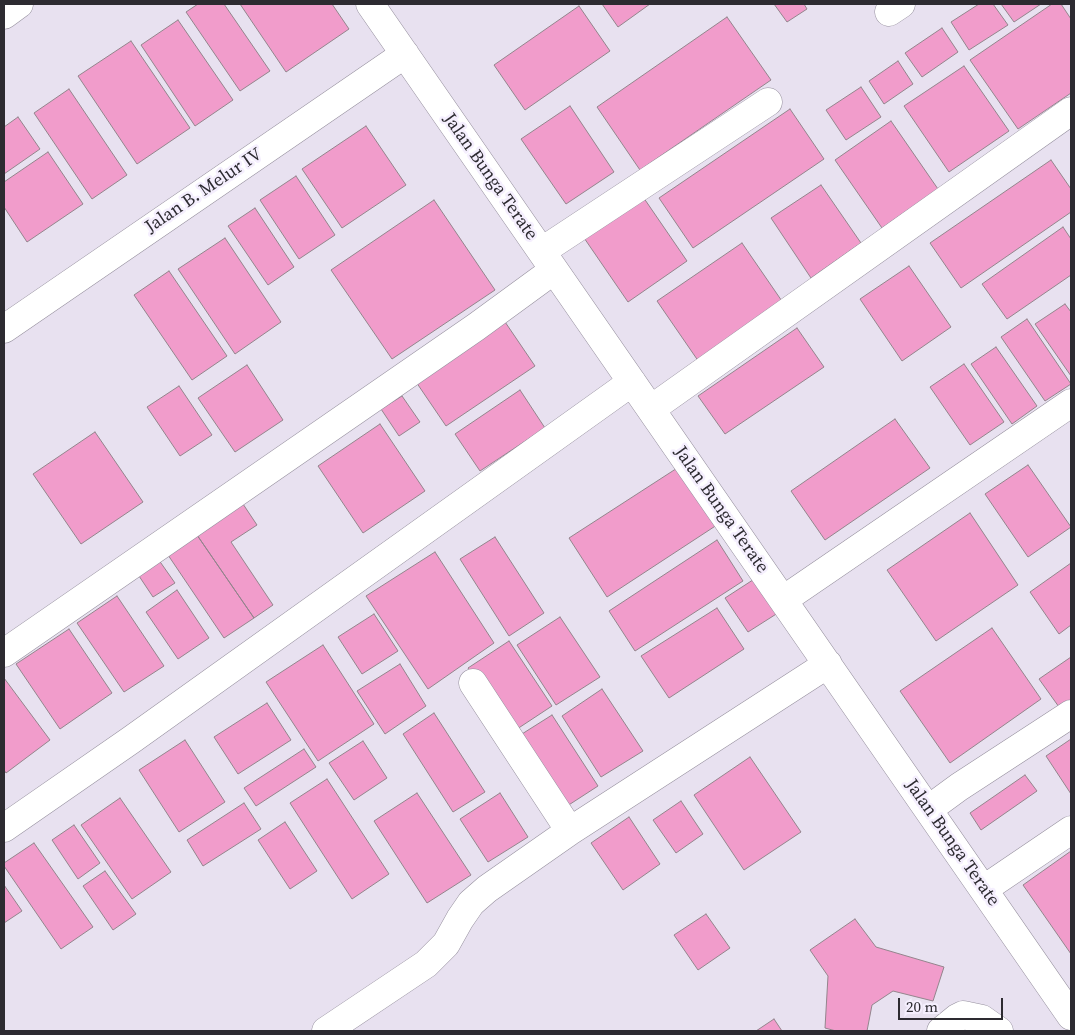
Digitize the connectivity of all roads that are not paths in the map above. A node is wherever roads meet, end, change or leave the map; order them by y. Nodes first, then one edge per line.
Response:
1 (19, 4) edge
2 (370, 4) edge
3 (4, 15) edge
4 (405, 54) junction
5 (768, 102) dead end
6 (1071, 111) edge
7 (548, 260) junction
8 (4, 329) edge
9 (632, 382) junction
10 (1071, 403) edge
11 (651, 409) junction
12 (784, 600) junction
13 (4, 653) edge
14 (828, 664) junction
15 (473, 683) dead end
16 (1071, 714) edge
17 (929, 809) junction
18 (4, 828) edge
19 (1071, 830) edge
20 (570, 831) junction
21 (984, 889) junction
22 (1071, 1016) edge
23 (326, 1031) edge
24 (941, 1031) edge
25 (999, 1031) edge

1 - 3 street
2 - 4 street, Jalan Bunga Terate
4 - 7 street, Jalan Bunga Terate
4 - 8 street, Jalan B. Melur IV
5 - 7 street
6 - 11 street
7 - 9 street, Jalan Bunga Terate
7 - 13 street
9 - 11 street, Jalan Bunga Terate
9 - 18 street
10 - 12 street
11 - 12 street, Jalan Bunga Terate
12 - 14 street, Jalan Bunga Terate
14 - 17 street, Jalan Bunga Terate
14 - 20 street
15 - 20 street
16 - 17 street
17 - 21 street, Jalan Bunga Terate
19 - 21 street
20 - 23 street
21 - 22 street, Jalan Bunga Terate
24 - 25 street

